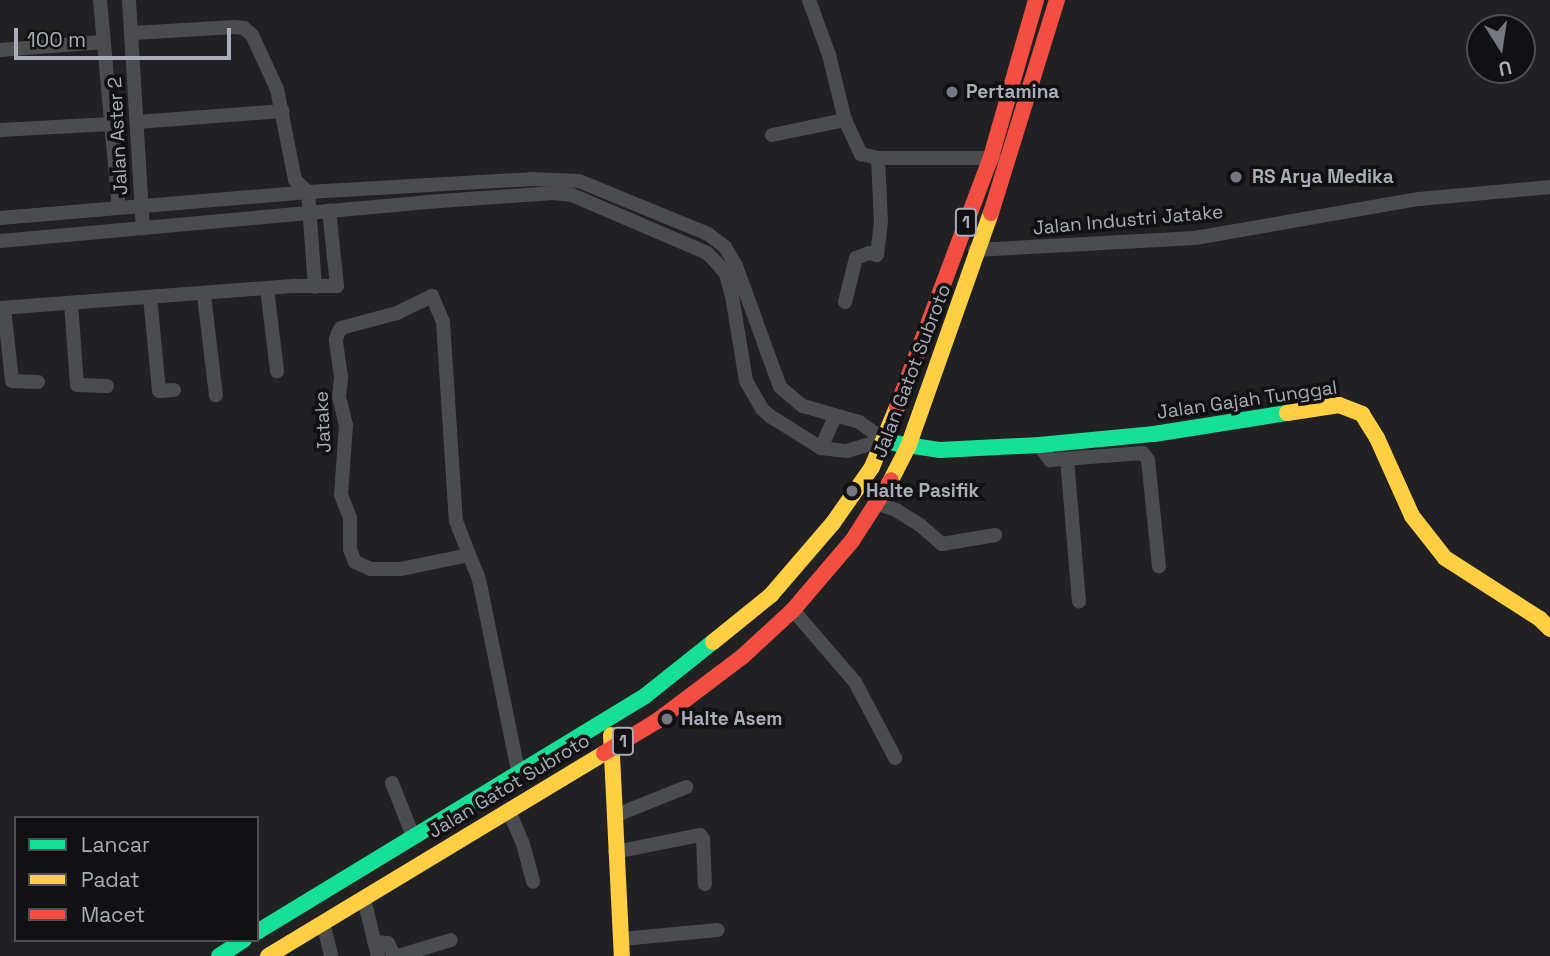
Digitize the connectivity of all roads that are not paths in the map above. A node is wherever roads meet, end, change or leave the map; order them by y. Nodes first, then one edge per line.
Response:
1 (100, 0) edge
2 (129, 0) edge
3 (809, 0) edge
4 (1036, 0) edge
5 (1057, 0) edge
6 (132, 33) junction
7 (103, 42) junction
8 (0, 50) edge
9 (282, 111) junction
10 (845, 120) junction
11 (138, 122) junction
12 (110, 124) junction
13 (0, 130) edge
14 (772, 135) dead end
15 (991, 157) junction
16 (877, 158) junction
17 (1009, 162) junction
18 (295, 180) junction
19 (579, 181) junction
20 (1550, 187) edge
21 (308, 192) junction
22 (286, 194) junction
23 (572, 195) junction
24 (141, 206) junction
25 (119, 208) junction
26 (329, 210) junction
27 (308, 213) junction
28 (289, 214) junction
29 (0, 218) edge
30 (142, 229) junction
31 (0, 242) edge
32 (957, 246) junction
33 (978, 251) junction
34 (315, 287) junction
35 (267, 288) junction
36 (204, 295) junction
37 (150, 297) junction
38 (845, 302) dead end
39 (71, 303) junction
40 (2, 308) edge
41 (277, 371) dead end
42 (38, 382) dead end
43 (107, 387) dead end
44 (174, 390) dead end
45 (216, 395) dead end
46 (835, 417) junction
47 (885, 440) junction
48 (1039, 445) junction
49 (908, 447) junction
50 (821, 448) junction
51 (1067, 459) junction
52 (878, 504) junction
53 (995, 535) dead end
54 (469, 555) junction
55 (1159, 566) dead end
56 (1079, 601) dead end
57 (793, 610) junction
58 (1547, 620) edge
59 (608, 718) junction
60 (613, 748) junction
61 (895, 758) dead end
62 (518, 773) junction
63 (392, 783) dead end
64 (686, 787) dead end
65 (530, 798) junction
66 (509, 811) junction
67 (614, 816) junction
68 (412, 836) junction
69 (615, 852) junction
70 (533, 881) dead end
71 (705, 884) dead end
72 (365, 899) junction
73 (323, 923) junction
74 (718, 930) dead end
75 (259, 931) edge
76 (622, 939) junction
77 (451, 940) dead end
78 (241, 942) edge
79 (376, 949) edge
80 (219, 956) edge
81 (268, 956) edge
82 (331, 956) edge
83 (396, 956) edge
84 (622, 956) edge

1 - 7 street
2 - 6 street, Jalan Aster 2
3 - 10 street
4 - 15 main road, Jalan Gatot Subroto / 1
5 - 17 main road, Jalan Gatot Subroto / 1
6 - 9 street
6 - 11 street, Jalan Aster 2
7 - 8 street
7 - 12 street
9 - 11 street
9 - 18 street
10 - 14 street
10 - 16 street
11 - 24 street, Jalan Aster 2
12 - 13 street
12 - 25 street
15 - 16 street
15 - 17 street
15 - 32 main road, Jalan Gatot Subroto / 1
16 - 38 street
17 - 33 main road, Jalan Gatot Subroto / 1
18 - 21 street
18 - 22 street
19 - 21 street
19 - 23 street
19 - 46 street
20 - 33 street, Jalan Industri Jatake
21 - 22 street
21 - 27 street
22 - 24 street
22 - 28 street
23 - 26 street
23 - 50 street
24 - 25 street
24 - 30 street, Jalan Aster 2
25 - 29 street
26 - 27 street
26 - 34 street
27 - 28 street
27 - 34 street
28 - 30 street
30 - 31 street
32 - 33 street, Jalan Industri Jatake
32 - 47 main road, Jalan Gatot Subroto / 1
33 - 49 main road, Jalan Gatot Subroto / 1
34 - 35 street
35 - 36 street
35 - 41 street
36 - 37 street
36 - 45 street
37 - 39 street
37 - 44 street
39 - 40 street
39 - 43 street
40 - 42 street
46 - 47 street
46 - 50 street
47 - 49 main road, Jalan Gajah Tunggal
47 - 50 street
47 - 59 main road, Jalan Gatot Subroto / 1
48 - 49 main road, Jalan Gajah Tunggal
48 - 51 street
48 - 58 main road, Jalan Gajah Tunggal
49 - 52 main road, Jalan Gatot Subroto / 1
51 - 55 street
51 - 56 street
52 - 53 street
52 - 57 main road, Jalan Gatot Subroto / 1
54 - 54 street, Jatake
54 - 62 street
57 - 60 main road, Jalan Gatot Subroto / 1
57 - 61 street
59 - 60 main road
59 - 62 main road, Jalan Gatot Subroto / 1
60 - 65 main road, Jalan Gatot Subroto / 1
60 - 67 main road
62 - 65 street
62 - 68 main road, Jalan Gatot Subroto / 1
63 - 68 street
64 - 67 street
65 - 66 main road, Jalan Gatot Subroto / 1
66 - 70 street
66 - 72 main road, Jalan Gatot Subroto / 1
67 - 69 main road
68 - 75 main road, Jalan Gatot Subroto / 1
69 - 71 street
69 - 76 main road
72 - 73 main road, Jalan Gatot Subroto / 1
72 - 79 street
73 - 81 main road, Jalan Gatot Subroto / 1
73 - 82 street
74 - 76 street
76 - 84 main road
77 - 83 street
78 - 80 main road
79 - 83 street

